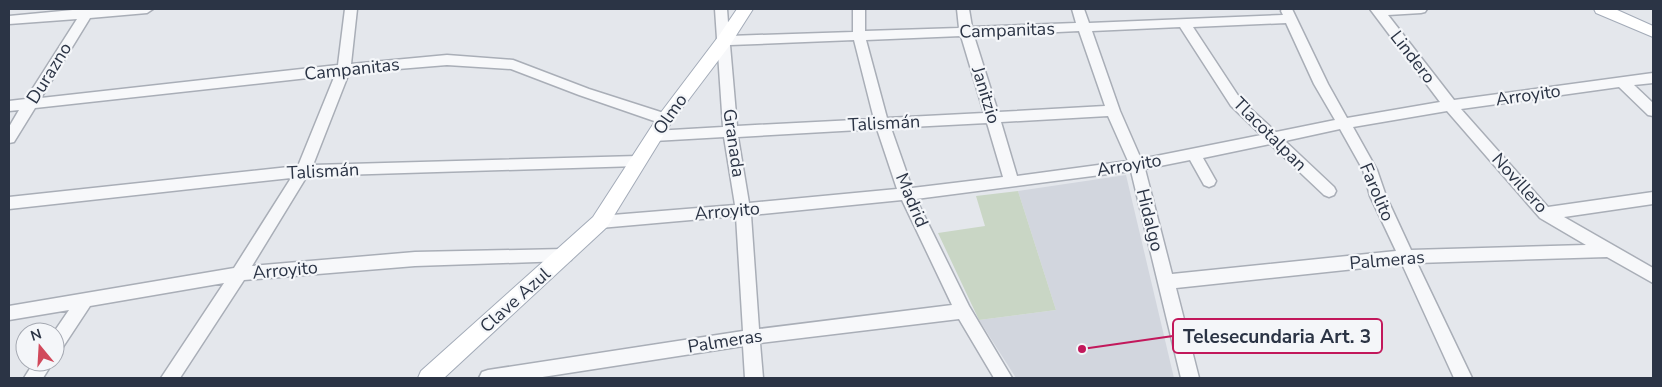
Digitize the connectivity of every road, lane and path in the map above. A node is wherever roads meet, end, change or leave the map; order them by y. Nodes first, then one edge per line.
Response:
1 (147, 9) edge
2 (351, 9) edge
3 (721, 9) edge
4 (745, 9) edge
5 (859, 9) edge
6 (963, 9) edge
7 (1078, 9) edge
8 (1188, 9) edge
9 (1421, 9) edge
10 (1602, 9) edge
11 (87, 11) edge
12 (1377, 11) edge
13 (1288, 14) edge
14 (9, 20) edge
15 (1189, 23) junction
16 (1084, 27) junction
17 (966, 32) junction
18 (1653, 32) edge
19 (859, 36) junction
20 (724, 41) junction
21 (344, 69) junction
22 (1653, 78) edge
23 (1622, 82) junction
24 (30, 103) junction
25 (9, 106) edge
26 (1451, 106) junction
27 (1113, 111) junction
28 (1653, 111) edge
29 (993, 117) junction
30 (665, 120) junction
31 (882, 124) junction
32 (1343, 125) junction
33 (730, 131) junction
34 (654, 136) junction
35 (9, 138) edge
36 (1273, 139) junction
37 (1194, 154) junction
38 (638, 161) junction
39 (1137, 164) junction
40 (303, 171) junction
41 (1209, 181) dead end
42 (1012, 182) junction
43 (1329, 190) dead end
44 (907, 195) junction
45 (1653, 198) edge
46 (9, 203) edge
47 (743, 210) junction
48 (1545, 214) junction
49 (600, 222) junction
50 (1609, 251) junction
51 (565, 255) junction
52 (1405, 256) junction
53 (239, 274) junction
54 (1653, 276) edge
55 (1166, 282) junction
56 (84, 301) junction
57 (963, 311) junction
58 (9, 313) edge
59 (65, 330) edge
60 (751, 337) junction
61 (170, 378) edge
62 (429, 378) edge
63 (488, 378) edge
64 (754, 378) edge
65 (1003, 378) edge
66 (1190, 378) edge
67 (1464, 378) edge

1 - 11 street
2 - 21 street
3 - 20 street, Granada
4 - 20 main road, Olmo
5 - 19 street, Madrid
6 - 17 street, Janitzio
7 - 16 street, Hidalgo
8 - 15 street, Tlacotalpan
9 - 12 street
10 - 18 main road
11 - 14 street
11 - 24 street, Durazno
12 - 26 street, Lindero
13 - 15 street, Campanitas
13 - 32 street, Farolito
15 - 16 street, Campanitas
15 - 36 street, Tlacotalpan
16 - 17 street, Campanitas
16 - 27 street, Hidalgo
17 - 19 street, Campanitas
17 - 29 street, Janitzio
19 - 20 street, Campanitas
19 - 31 street, Madrid
20 - 30 main road, Olmo
20 - 33 street, Granada
21 - 24 street, Campanitas
21 - 30 street, Campanitas
21 - 40 street
22 - 23 street, Arroyito
23 - 26 street, Arroyito
23 - 28 street
24 - 25 street, Campanitas
24 - 35 street, Durazno
26 - 32 street, Arroyito
26 - 48 street, Novillero
27 - 29 street, Talismán
27 - 39 street, Hidalgo
29 - 31 street, Talismán
29 - 42 street, Janitzio
30 - 34 main road, Olmo
31 - 33 street, Talismán
31 - 44 street, Madrid
32 - 36 street, Arroyito
32 - 52 street, Farolito
33 - 34 street, Talismán
33 - 47 street, Granada
34 - 38 main road, Olmo
36 - 37 street, Arroyito
36 - 43 street, Tlacotalpan
37 - 39 street, Arroyito
37 - 41 street
38 - 40 street, Talismán
38 - 49 main road, Olmo
39 - 42 street, Arroyito
39 - 55 street, Hidalgo
40 - 46 street, Talismán
40 - 53 street
42 - 44 street, Arroyito
44 - 47 street, Arroyito
44 - 57 street, Madrid
45 - 48 street
47 - 49 street, Arroyito
47 - 60 street, Granada
48 - 50 street, Novillero
49 - 51 main road, Clave Azul
50 - 52 street, Palmeras
50 - 54 street, Novillero
51 - 53 street, Arroyito
51 - 62 main road, Clave Azul
52 - 55 street, Palmeras
52 - 67 street, Farolito
53 - 56 street, Arroyito
53 - 61 street
55 - 66 street, Hidalgo
56 - 58 street, Arroyito
56 - 59 street
57 - 60 street, Palmeras
57 - 65 street, Madrid
60 - 63 street, Palmeras
60 - 64 street, Granada

